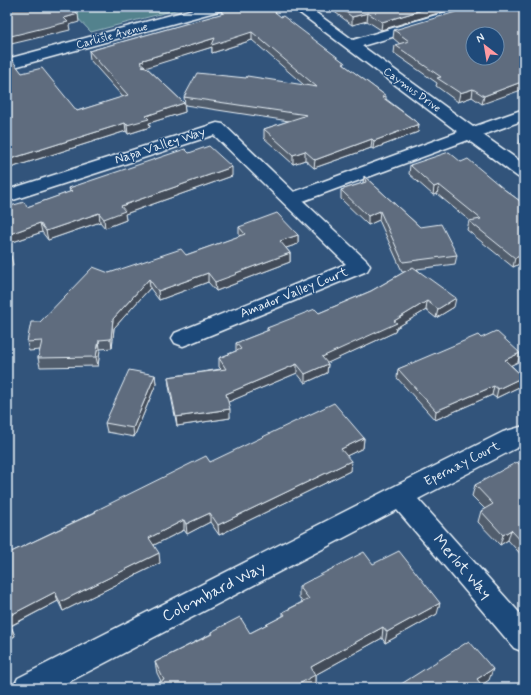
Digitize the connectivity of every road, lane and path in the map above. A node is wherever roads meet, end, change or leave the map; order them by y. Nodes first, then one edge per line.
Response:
1 (217, 7) edge
2 (300, 7) edge
3 (478, 7) edge
4 (351, 45) junction
5 (7, 64) edge
6 (524, 114) edge
7 (471, 133) junction
8 (524, 173) edge
9 (7, 196) edge
10 (291, 199) junction
11 (183, 338) dead end
12 (524, 435) edge
13 (400, 495) junction
14 (524, 639) edge
15 (28, 688) edge

1 - 5 street, Carlisle Avenue
2 - 4 street, Caymus Drive
3 - 4 street
4 - 7 street, Caymus Drive
6 - 7 street
7 - 8 street, Caymus Drive
7 - 10 street
9 - 10 street, Napa Valley Way
10 - 11 street, Amador Valley Court
12 - 13 street, Epernay Court
13 - 14 street, Merlot Way
13 - 15 street, Colombard Way

